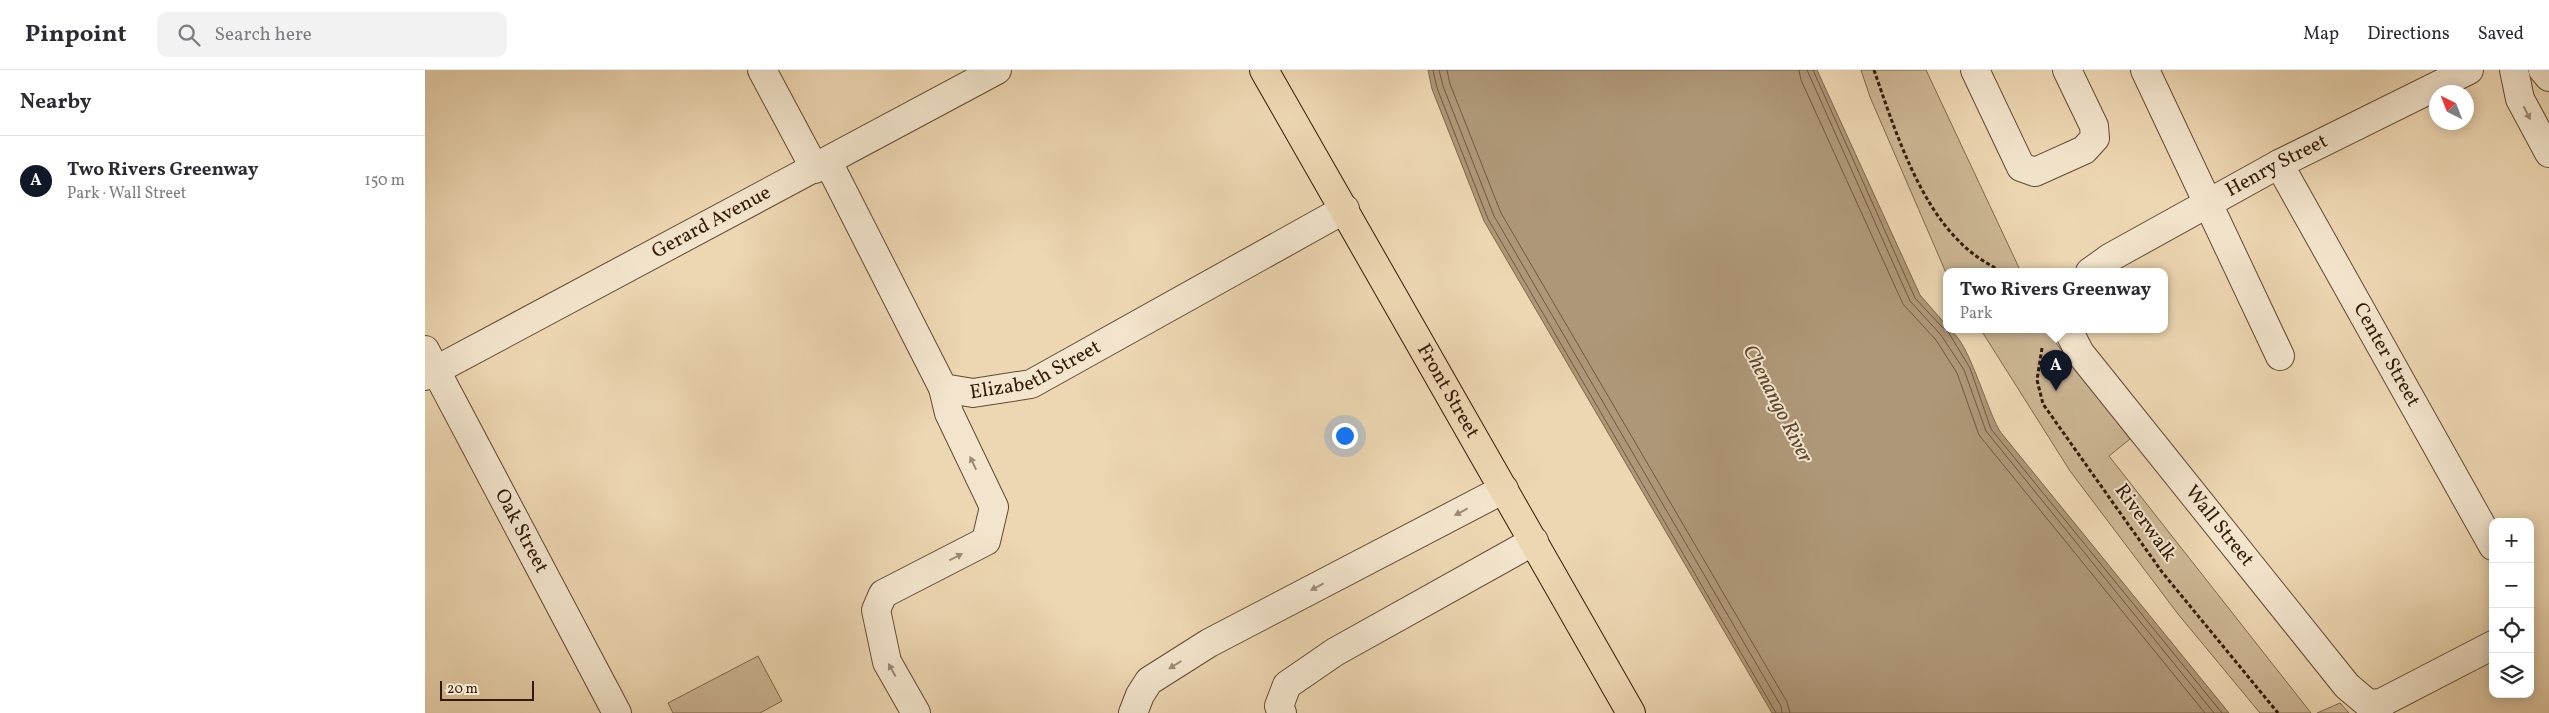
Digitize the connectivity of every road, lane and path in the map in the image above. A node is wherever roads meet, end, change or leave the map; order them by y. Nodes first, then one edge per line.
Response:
1 (762, 70) edge
2 (997, 70) edge
3 (1264, 70) edge
4 (1874, 70) edge
5 (1975, 70) edge
6 (2067, 70) edge
7 (2145, 70) edge
8 (2469, 70) edge
9 (2514, 70) edge
10 (2543, 70) edge
11 (2549, 77) edge
12 (2549, 153) edge
13 (2279, 164) junction
14 (821, 165) junction
15 (2207, 204) junction
16 (1345, 210) junction
17 (1996, 268) edge
18 (2096, 268) edge
19 (2055, 334) edge
20 (2279, 356) dead end
21 (429, 366) edge
22 (943, 388) junction
23 (1504, 489) junction
24 (2489, 539) edge
25 (1534, 541) junction
26 (2489, 647) edge
27 (2374, 708) edge
28 (617, 713) edge
29 (916, 713) edge
30 (1133, 713) edge
31 (1282, 713) edge
32 (1631, 713) edge
33 (2278, 713) edge

1 - 14 street, Elizabeth Street
2 - 14 street, Gerard Avenue
3 - 16 main road, Front Street
4 - 17 path
5 - 6 street
7 - 15 street
8 - 13 street, Henry Street
9 -> 12 street
10 - 11 street
13 - 15 street, Henry Street
13 - 24 street, Center Street
14 - 21 street, Gerard Avenue
14 - 22 street, Elizabeth Street
15 - 18 street, Henry Street
15 - 20 street
16 - 22 street, Elizabeth Street
16 - 23 main road, Front Street
19 - 27 street, Wall Street
19 - 33 path, Riverwalk
21 - 28 street, Oak Street
29 -> 22 street
23 - 25 main road, Front Street
23 -> 30 street
25 - 31 street
25 - 32 main road, Front Street
26 - 27 street

